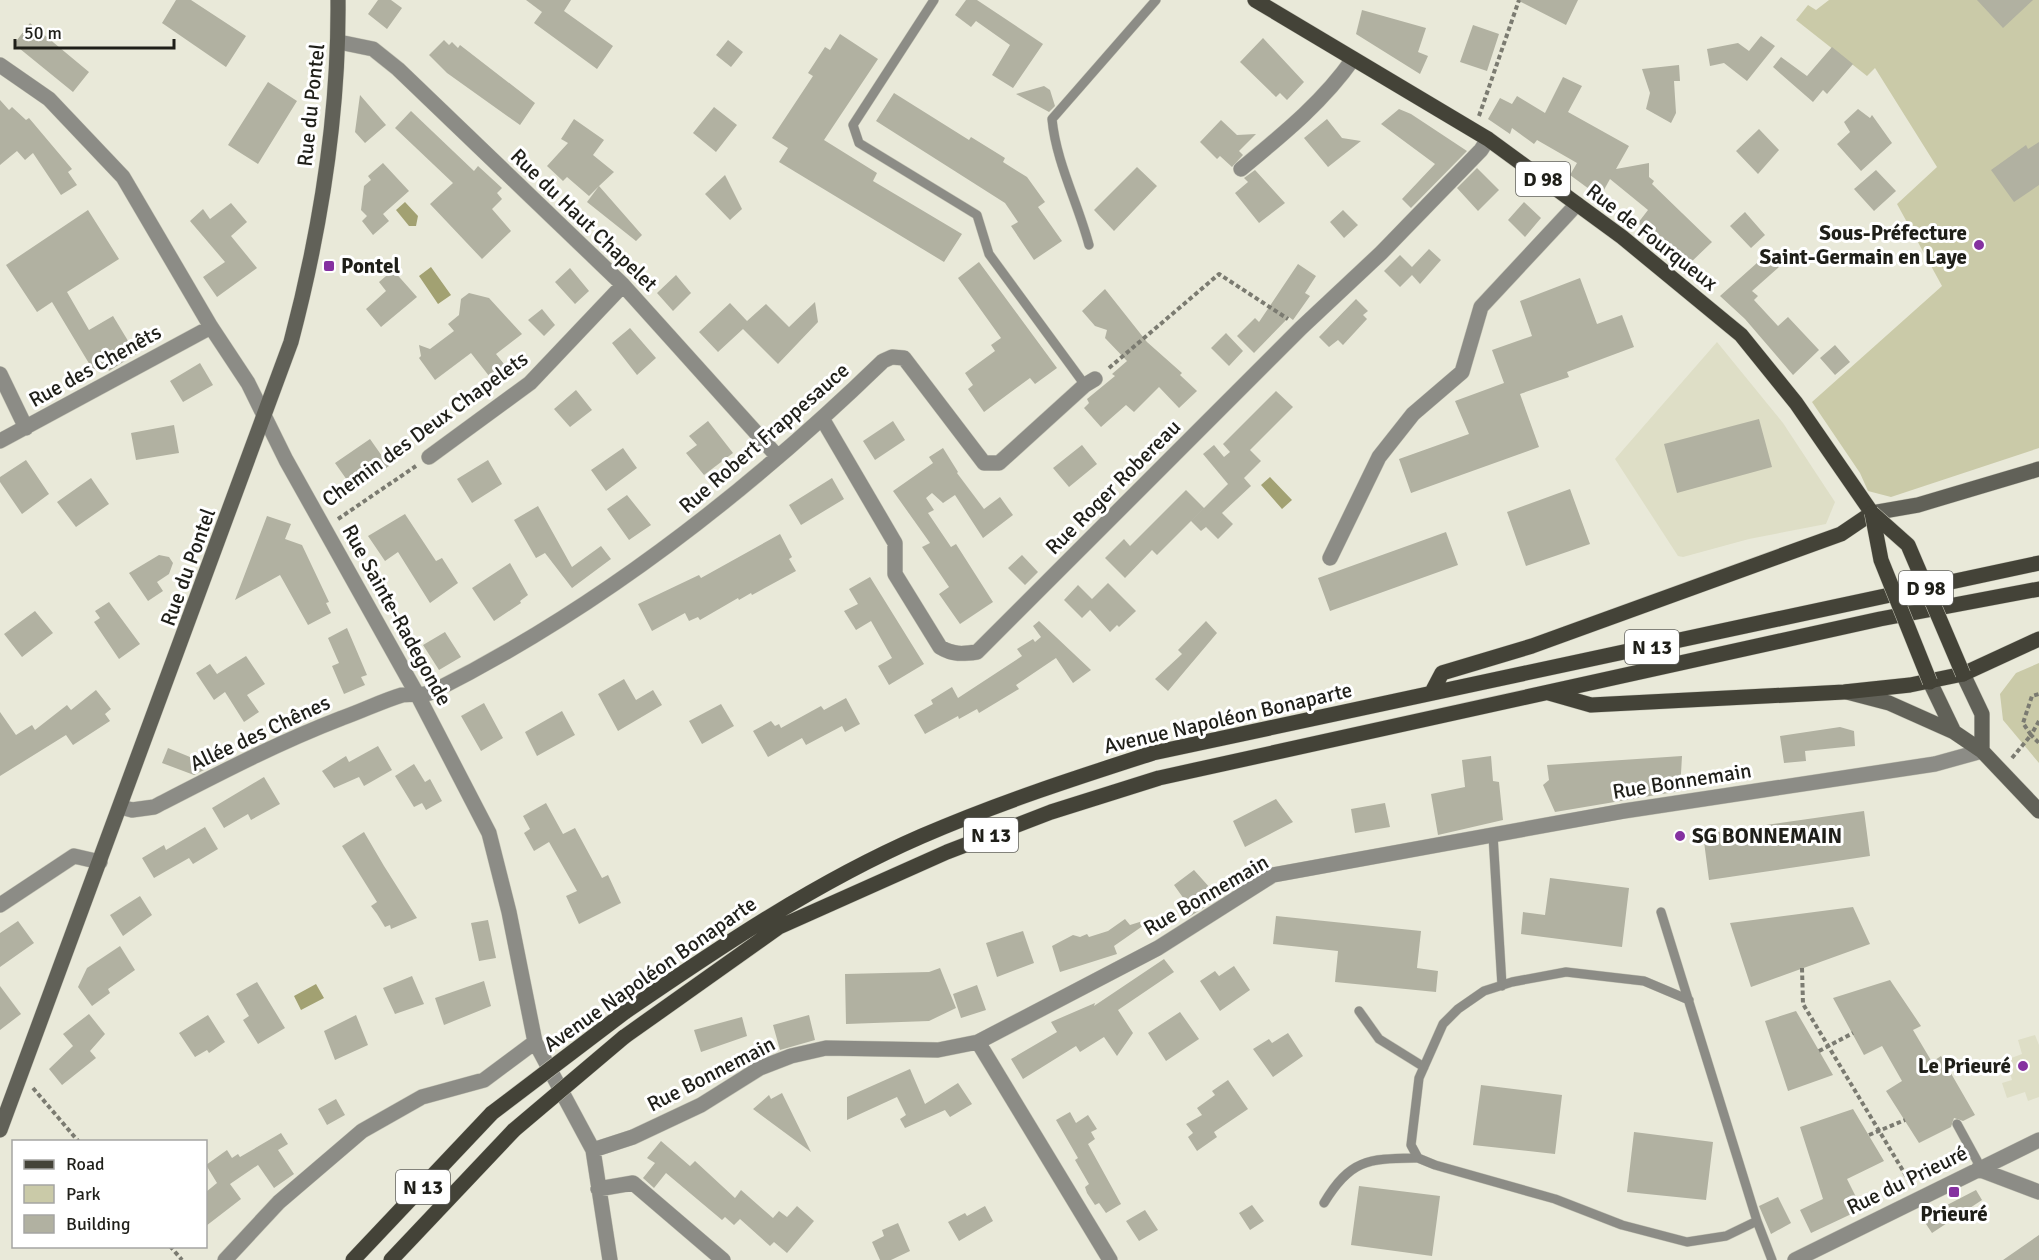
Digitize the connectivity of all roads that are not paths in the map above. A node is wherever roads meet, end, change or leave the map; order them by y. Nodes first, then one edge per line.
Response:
1 (338, 0) edge
2 (934, 0) edge
3 (1156, 0) edge
4 (1255, 0) edge
5 (339, 42) junction
6 (1353, 59) junction
7 (0, 65) edge
8 (1488, 139) junction
9 (1241, 169) dead end
10 (1577, 204) junction
11 (1089, 245) dead end
12 (623, 285) junction
13 (211, 327) junction
14 (0, 374) edge
15 (1090, 382) joint
16 (265, 420) junction
17 (823, 420) junction
18 (26, 428) junction
19 (0, 441) edge
20 (429, 457) road end
21 (778, 457) junction
22 (2039, 469) edge
23 (1872, 513) junction
24 (1330, 558) dead end
25 (2039, 564) edge
26 (2039, 589) edge
27 (2039, 639) edge
28 (1963, 674) junction
29 (1930, 682) junction
30 (1432, 692) junction
31 (1546, 692) junction
32 (1844, 692) junction
33 (418, 696) junction
34 (1954, 732) junction
35 (1982, 751) junction
36 (121, 807) junction
37 (2039, 811) edge
38 (1494, 835) junction
39 (100, 862) junction
40 (0, 905) edge
41 (1661, 912) dead end
42 (1502, 986) junction
43 (1689, 1000) junction
44 (1359, 1011) dead end
45 (535, 1042) junction
46 (978, 1042) junction
47 (1424, 1067) junction
48 (1957, 1124) dead end
49 (0, 1130) edge
50 (2039, 1140) edge
51 (593, 1150) junction
52 (1418, 1158) junction
53 (1979, 1168) junction
54 (598, 1189) junction
55 (2039, 1192) edge
56 (1324, 1203) dead end
57 (1757, 1221) junction
58 (225, 1260) edge
59 (353, 1260) edge
60 (391, 1260) edge
61 (610, 1260) edge
62 (723, 1260) edge
63 (1110, 1260) edge
64 (1772, 1260) edge
65 (1795, 1260) edge

1 - 5 main road, Rue du Pontel
2 - 15 lane
3 - 11 lane
4 - 6 main road, Rue de Fourqueux / D 98
5 - 12 street, Rue du Haut Chapelet
5 - 16 main road, Rue du Pontel
6 - 8 main road, Rue de Fourqueux / D 98
6 - 9 street
7 - 13 street, Rue Sainte-Radegonde
8 - 10 main road, Rue de Fourqueux / D 98
8 - 17 street, Rue Roger Robereau
10 - 23 main road, Rue de Fourqueux / D 98
10 - 24 street
12 - 20 street, Chemin des Deux Chapelets
12 - 21 street, Rue du Haut Chapelet
13 - 16 street, Rue Sainte-Radegonde
13 - 18 street, Rue des Chenêts
14 - 18 street
15 - 17 street, Rue Robert Frappesauce
16 - 33 street, Rue Sainte-Radegonde
16 - 36 main road, Rue du Pontel
17 - 21 street, Rue Robert Frappesauce
18 - 19 street, Rue des Chenêts
21 - 33 street, Rue Robert Frappesauce
22 - 23 main road
23 - 28 main road, Rue de Fourqueux / D 98, bridge
23 - 29 main road, Rue de Fourqueux / D 98, bridge
23 - 30 main road
25 - 30 main road, Avenue Napoléon Bonaparte / N 13
26 - 31 main road, Avenue Napoléon Bonaparte / N 13
27 - 28 main road
28 - 29 main road
28 - 35 main road, Rue de Fourqueux / D 98
29 - 32 main road
29 - 34 main road, Rue de Fourqueux / D 98
30 - 59 main road, Avenue Napoléon Bonaparte / N 13, bridge
31 - 32 main road
31 - 60 main road, Avenue Napoléon Bonaparte / N 13, bridge
32 - 34 main road
33 - 36 street, Allée des Chênes
33 - 45 street, Rue Sainte-Radegonde
34 - 35 main road
35 - 37 main road
35 - 38 street, Rue Bonnemain
36 - 39 main road, Rue du Pontel
38 - 42 lane
38 - 46 street, Rue Bonnemain
39 - 40 street
39 - 49 main road, Rue du Pontel
41 - 43 lane
42 - 43 lane
42 - 47 lane
43 - 57 lane
44 - 47 lane
45 - 51 street, Rue Sainte-Radegonde
45 - 58 street
46 - 51 street, Rue Bonnemain
46 - 63 street
47 - 52 lane
48 - 53 lane
50 - 53 street, Rue du Prieuré
51 - 54 street, Rue Sainte-Radegonde
52 - 56 lane
52 - 57 lane
53 - 55 street
53 - 65 street, Rue du Prieuré
54 - 61 street, Rue Sainte-Radegonde
54 - 62 street
57 - 64 lane

